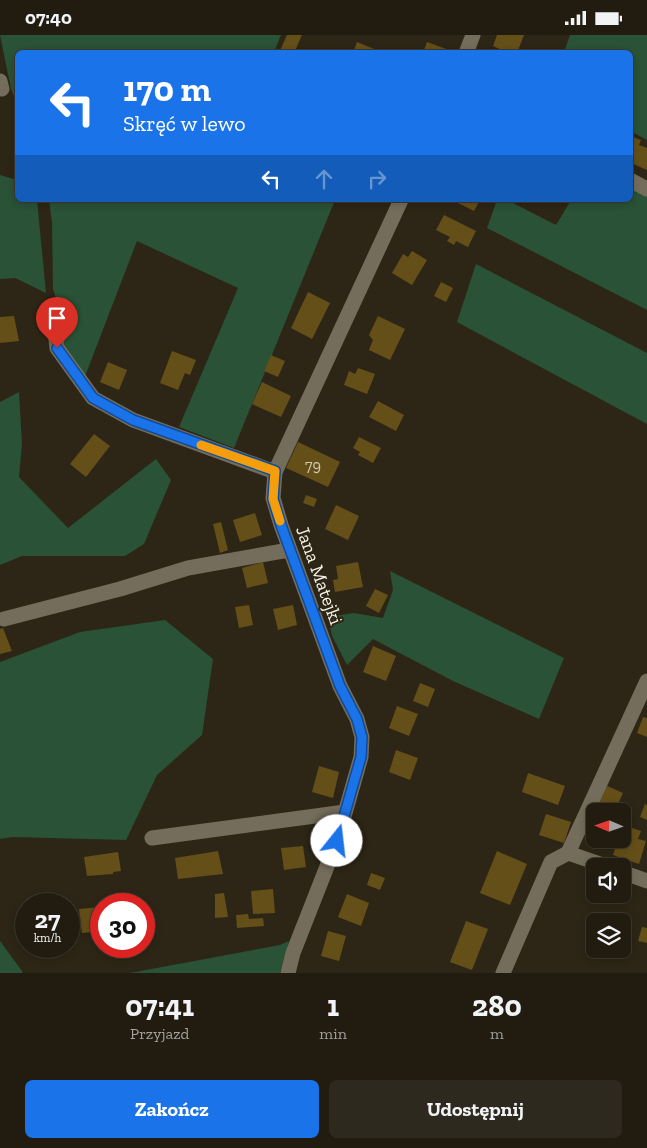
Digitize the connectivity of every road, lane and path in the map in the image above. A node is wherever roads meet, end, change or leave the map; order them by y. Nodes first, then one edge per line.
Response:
1 (473, 35) edge
2 (467, 50) edge
3 (633, 182) edge
4 (647, 189) edge
5 (400, 202) edge
6 (53, 315) dead end
7 (275, 471) junction
8 (289, 550) junction
9 (4, 619) dead end
10 (647, 681) edge
11 (345, 813) junction
12 (152, 838) dead end
13 (568, 853) junction
14 (586, 859) edge
15 (631, 875) edge
16 (647, 881) edge
17 (288, 973) edge
18 (502, 973) edge

1 - 2 street
3 - 4 street
5 - 7 street, Jana Matejki
6 - 7 street
7 - 8 street, Jana Matejki
8 - 9 street
8 - 11 street, Jana Matejki
10 - 13 street
11 - 12 street
11 - 17 street, Jana Matejki
13 - 14 street
13 - 18 street
15 - 16 street

